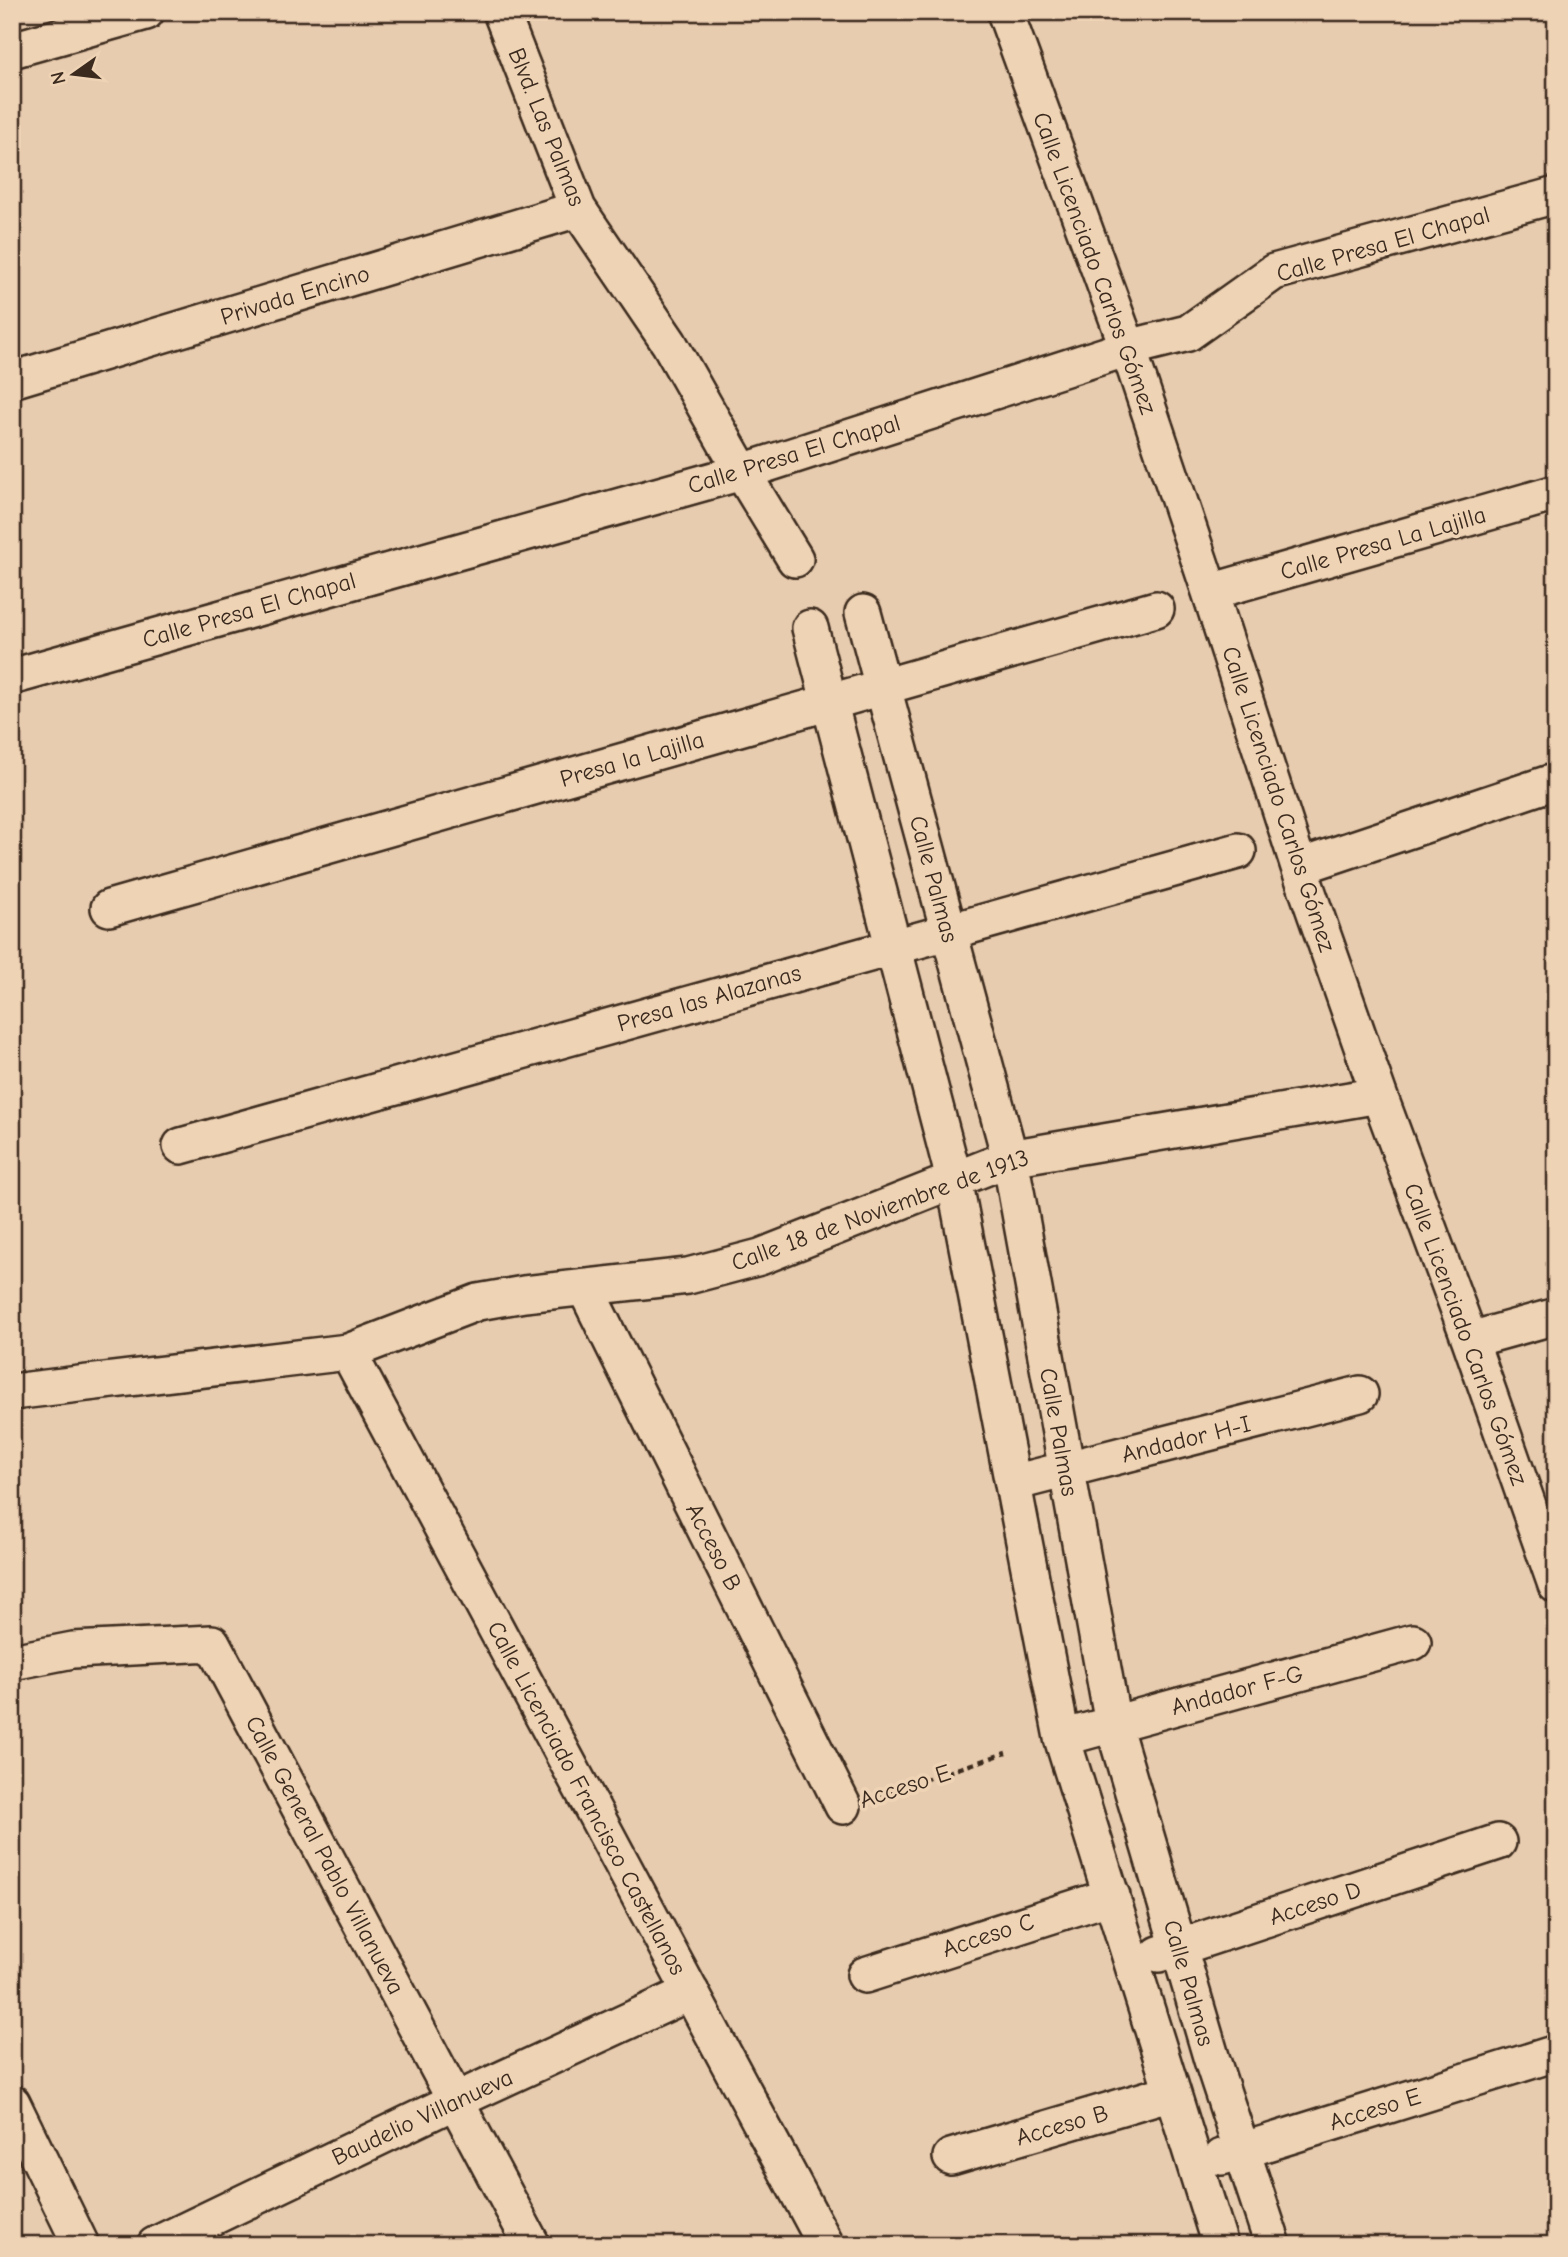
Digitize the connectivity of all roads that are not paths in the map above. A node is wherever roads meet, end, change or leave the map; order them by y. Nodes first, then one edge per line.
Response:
1 (146, 12) edge
2 (501, 12) edge
3 (1005, 12) edge
4 (12, 50) edge
5 (1556, 195) edge
6 (578, 209) junction
7 (1128, 348) junction
8 (12, 380) edge
9 (743, 472) junction
10 (1556, 494) edge
11 (796, 559) dead end
12 (1210, 592) junction
13 (1156, 609) dead end
14 (863, 613) dead end
15 (810, 628) dead end
16 (15, 676) dead end
17 (884, 687) junction
18 (828, 703) junction
19 (1556, 781) edge
20 (1238, 851) dead end
21 (1299, 867) junction
22 (108, 908) dead end
23 (948, 932) junction
24 (892, 947) junction
25 (1379, 1095) junction
26 (181, 1146) dead end
27 (1010, 1158) junction
28 (954, 1179) junction
29 (585, 1288) junction
30 (1556, 1316) edge
31 (1470, 1340) junction
32 (348, 1352) junction
33 (12, 1392) edge
34 (1360, 1394) dead end
35 (1065, 1470) junction
36 (1013, 1483) junction
37 (1556, 1585) edge
38 (1413, 1642) dead end
39 (12, 1662) edge
40 (1113, 1724) junction
41 (1062, 1738) junction
42 (843, 1806) road end
43 (1498, 1842) dead end
44 (1112, 1896) junction
45 (1179, 1948) junction
46 (1132, 1963) junction
47 (865, 1975) dead end
48 (691, 1992) junction
49 (1556, 2053) edge
50 (1172, 2092) junction
51 (455, 2101) junction
52 (12, 2103) edge
53 (1243, 2151) junction
54 (951, 2157) dead end
55 (1195, 2166) junction
56 (81, 2245) edge
57 (155, 2245) edge
58 (532, 2245) edge
59 (826, 2245) edge
60 (1220, 2245) edge
61 (1273, 2245) edge

1 - 4 street
2 - 6 street, Blvd. Las Palmas
3 - 7 street, Calle Licenciado Carlos Gómez
5 - 7 street, Calle Presa El Chapal
6 - 8 street, Privada Encino
6 - 9 street, Blvd. Las Palmas
7 - 9 street, Calle Presa El Chapal
7 - 12 street, Calle Licenciado Carlos Gómez
9 - 11 street
9 - 16 street, Calle Presa El Chapal
10 - 12 street, Calle Presa La Lajilla
12 - 21 street, Calle Licenciado Carlos Gómez
13 - 17 street, Presa la Lajilla
14 - 17 street, Calle Palmas
15 - 18 street, Calle Palmas
17 - 18 street, Presa la Lajilla
17 - 23 street, Calle Palmas
18 - 22 street, Presa la Lajilla
18 - 24 street, Calle Palmas
19 - 21 street
20 - 23 street, Presa las Alazanas
21 - 25 street, Calle Licenciado Carlos Gómez
23 - 24 street, Presa las Alazanas
23 - 27 street, Calle Palmas
24 - 26 street, Presa las Alazanas
24 - 28 street, Calle Palmas
25 - 27 street, Calle 18 de Noviembre de 1913
25 - 31 street, Calle Licenciado Carlos Gómez
27 - 28 street, Calle 18 de Noviembre de 1913
27 - 35 street, Calle Palmas
28 - 29 street, Calle 18 de Noviembre de 1913
28 - 36 street, Calle Palmas
29 - 32 street, Calle 18 de Noviembre de 1913
29 - 42 street, Acceso B
30 - 31 street
31 - 37 street, Calle Licenciado Carlos Gómez
32 - 33 street, Calle 18 de Noviembre de 1913
32 - 48 street, Calle Licenciado Francisco Castellanos
34 - 35 street, Andador H-I
35 - 36 street, Andador H-I
35 - 40 street, Calle Palmas
36 - 41 street, Calle Palmas
38 - 40 street, Andador F-G
39 - 51 street, Calle General Pablo Villanueva
40 - 41 street, Andador F-G
40 - 45 street, Calle Palmas
41 - 44 street, Calle Palmas
43 - 45 street, Acceso D
44 - 46 street, Calle Palmas
44 - 47 street, Acceso C
45 - 46 street, Acceso D
45 - 53 street, Calle Palmas
46 - 50 street, Calle Palmas
48 - 51 street, Baudelio Villanueva
48 - 59 street, Calle Licenciado Francisco Castellanos
49 - 53 street, Acceso E
50 - 54 street, Acceso B
50 - 55 street, Calle Palmas
51 - 57 street, Baudelio Villanueva
51 - 58 street, Calle General Pablo Villanueva
52 - 56 street
53 - 55 street, Acceso E
53 - 61 street, Calle Palmas
55 - 60 street, Calle Palmas

